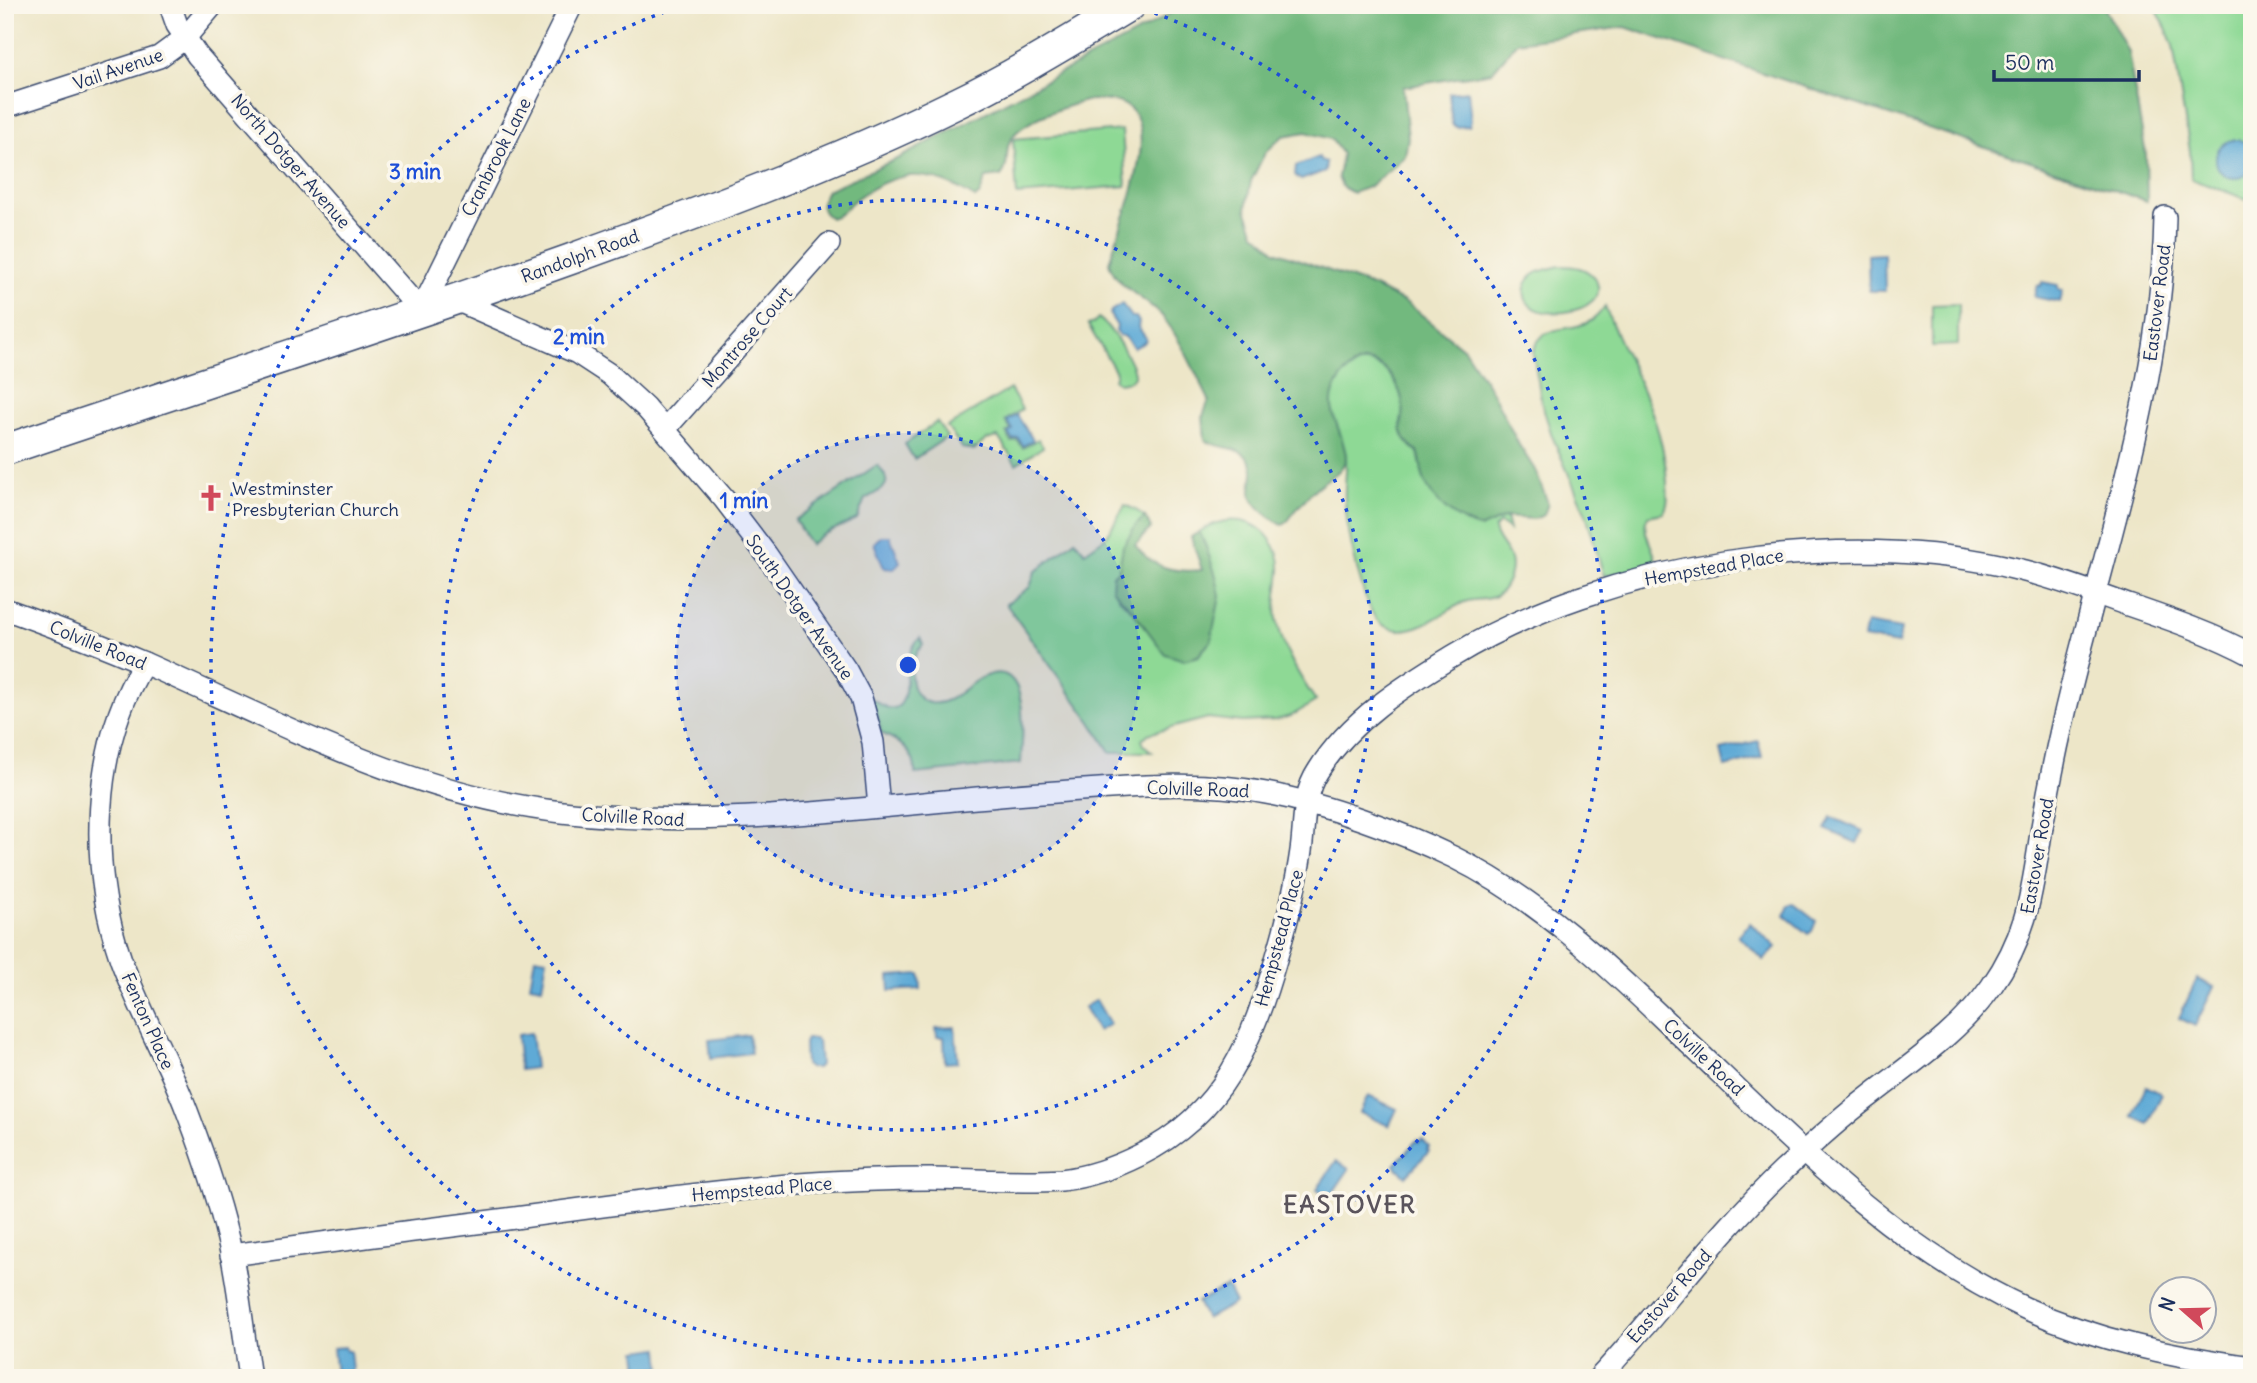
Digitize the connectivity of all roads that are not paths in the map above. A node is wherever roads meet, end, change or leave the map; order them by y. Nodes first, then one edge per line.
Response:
1 (170, 5) edge
2 (214, 5) edge
3 (572, 5) edge
4 (1130, 5) edge
5 (185, 38) junction
6 (5, 107) edge
7 (2165, 217) dead end
8 (829, 244) dead end
9 (456, 300) junction
10 (421, 311) junction
11 (665, 429) junction
12 (5, 450) edge
13 (2096, 594) junction
14 (5, 609) edge
15 (2252, 655) edge
16 (144, 663) junction
17 (1306, 803) junction
18 (879, 807) junction
19 (1804, 1152) junction
20 (232, 1255) junction
21 (2252, 1367) edge
22 (250, 1378) edge
23 (1599, 1378) edge

1 - 5 street, North Dotger Avenue
2 - 5 street, Vail Avenue
3 - 10 street, Cranbrook Lane
4 - 9 main road, Randolph Road
5 - 6 street, Vail Avenue
5 - 10 street, North Dotger Avenue
7 - 13 street, Eastover Road
8 - 11 street, Montrose Court
9 - 10 main road, Randolph Road
9 - 11 street, South Dotger Avenue
10 - 12 main road, Randolph Road
11 - 18 street, South Dotger Avenue
13 - 15 street, Hempstead Place
13 - 17 street, Hempstead Place
13 - 19 street, Eastover Road
14 - 16 street, Colville Road
16 - 18 street, Colville Road
16 - 20 street, Fenton Place
17 - 18 street, Colville Road
17 - 19 street, Colville Road
17 - 20 street, Hempstead Place
19 - 21 street, Colville Road
19 - 23 street, Eastover Road
20 - 22 street, Fenton Place

